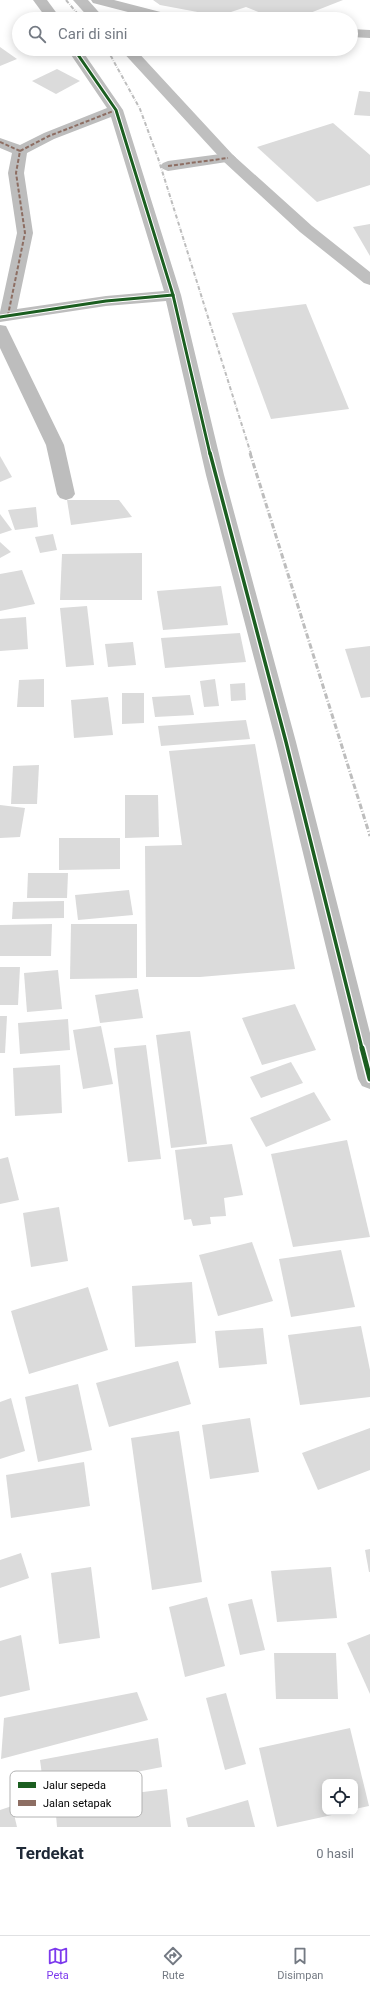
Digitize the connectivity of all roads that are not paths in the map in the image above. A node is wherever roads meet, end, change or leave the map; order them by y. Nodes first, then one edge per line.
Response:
1 (40, 0) edge
2 (80, 0) edge
3 (98, 0) edge
4 (49, 12) edge
5 (91, 12) edge
6 (144, 12) edge
7 (358, 33) edge
8 (370, 34) edge
9 (79, 56) edge
10 (134, 56) edge
11 (116, 110) junction
12 (0, 142) edge
13 (20, 151) junction
14 (228, 158) junction
15 (168, 166) dead end
16 (370, 280) edge
17 (173, 295) junction
18 (3, 320) edge
19 (66, 494) dead end
20 (370, 1079) edge

1 - 4 street
2 - 5 main road
3 - 6 street
7 - 8 street
9 - 11 street
10 - 14 main road
11 - 13 street
11 - 17 street
12 - 13 street
13 - 18 street
14 - 15 street
14 - 16 main road
17 - 18 street
17 - 20 street
18 - 19 street

